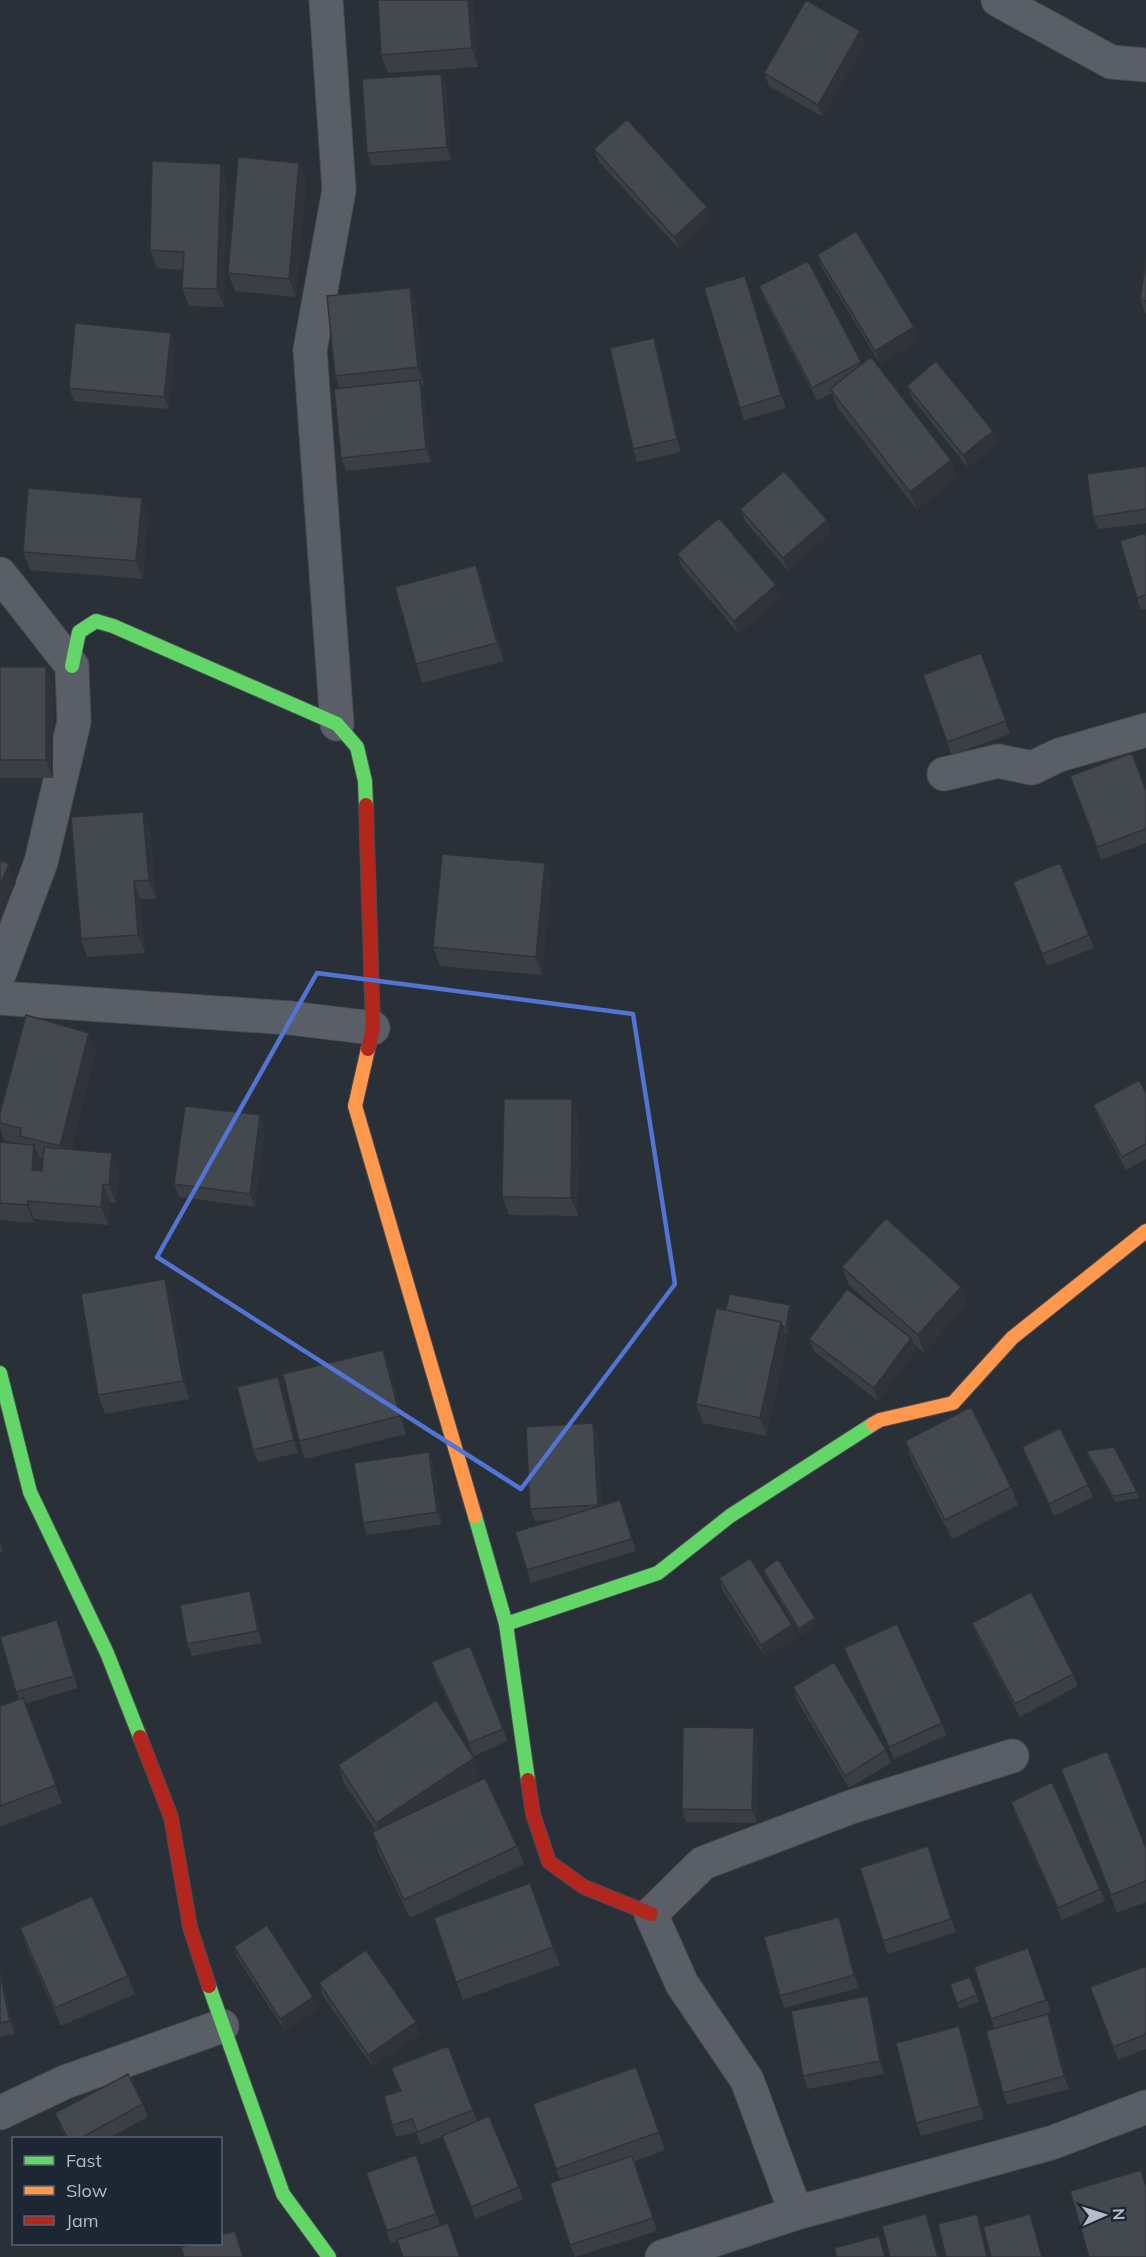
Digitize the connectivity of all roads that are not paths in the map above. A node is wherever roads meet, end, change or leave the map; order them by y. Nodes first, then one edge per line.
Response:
1 (326, 0) edge
2 (998, 0) edge
3 (1146, 65) edge
4 (0, 574) edge
5 (72, 666) junction
6 (337, 723) junction
7 (1146, 730) edge
8 (944, 774) dead end
9 (0, 972) edge
10 (0, 998) edge
11 (373, 1028) junction
12 (1146, 1231) edge
13 (0, 1373) edge
14 (506, 1624) junction
15 (1012, 1756) dead end
16 (651, 1914) junction
17 (222, 2026) junction
18 (1146, 2107) edge
19 (0, 2113) edge
20 (796, 2213) junction
21 (328, 2257) edge
22 (662, 2257) edge

1 - 6 street
2 - 3 street
4 - 5 street
5 - 6 street
5 - 9 street
6 - 11 street
7 - 8 street
10 - 11 street
11 - 14 street
12 - 14 street
13 - 17 street
14 - 16 street
15 - 16 street
16 - 20 street
17 - 19 street
17 - 21 street
18 - 20 street
20 - 22 street

